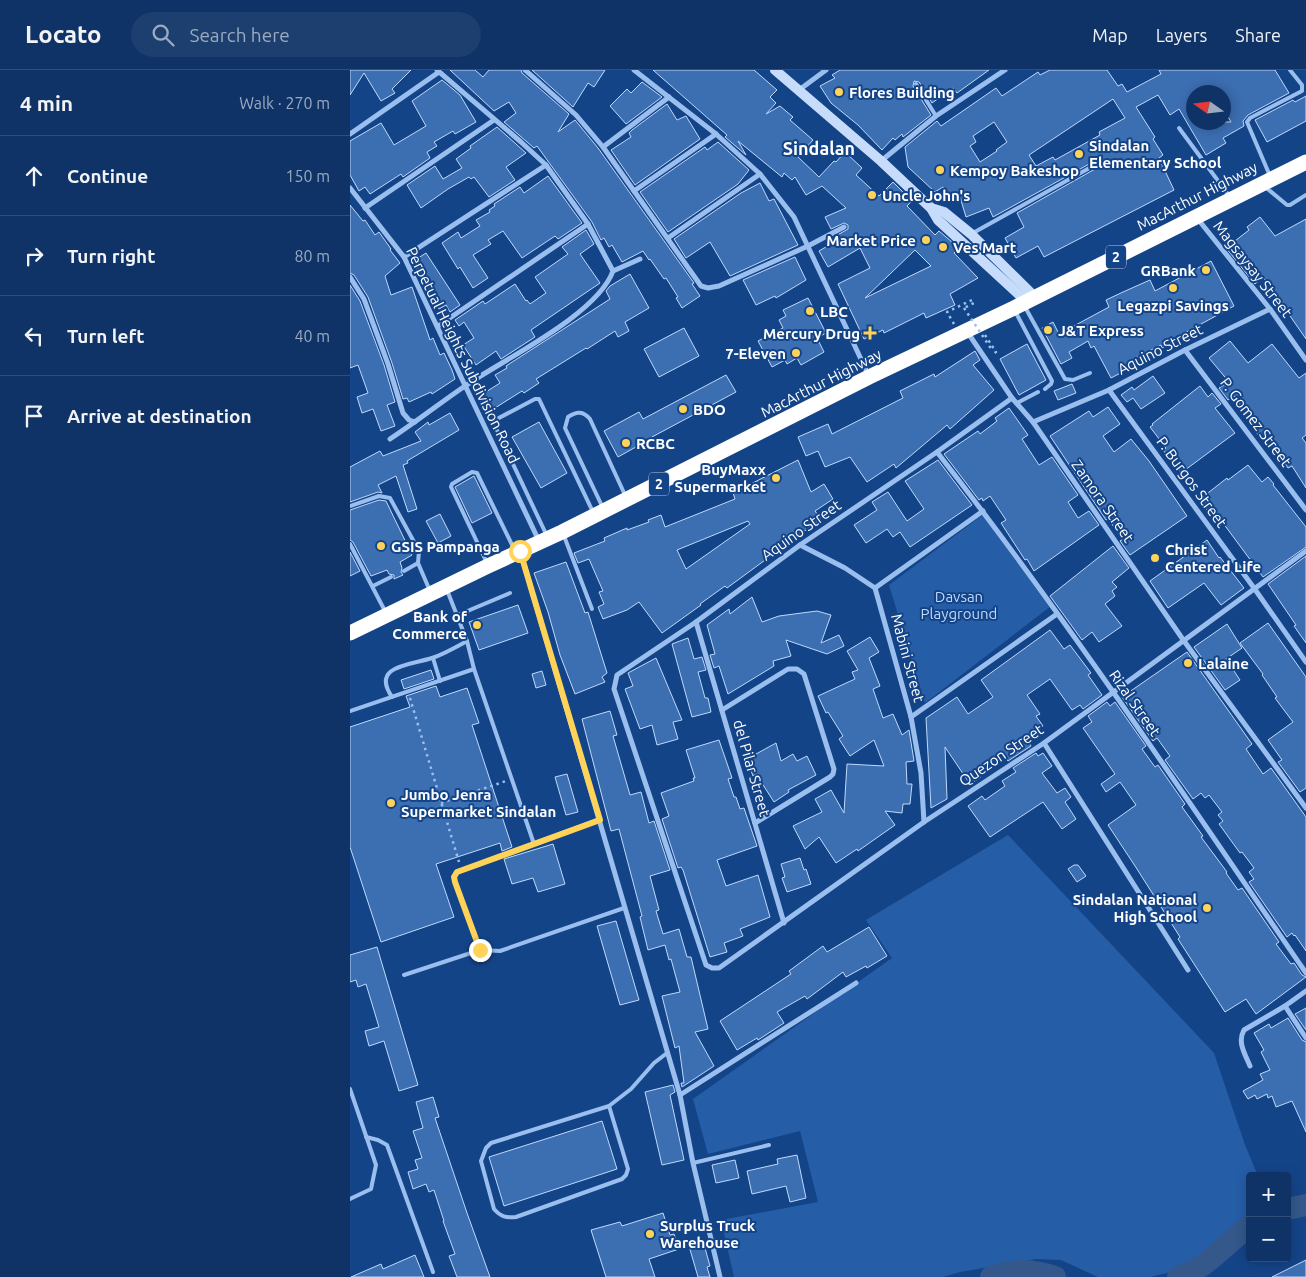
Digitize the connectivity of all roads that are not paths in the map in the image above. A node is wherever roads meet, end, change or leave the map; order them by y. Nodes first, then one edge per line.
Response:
1 (525, 70) edge
2 (634, 70) edge
3 (775, 70) edge
4 (826, 70) edge
5 (1005, 70) edge
6 (1290, 70) edge
7 (438, 71) edge
8 (916, 84) dead end
9 (799, 90) junction
10 (668, 97) junction
11 (936, 116) junction
12 (494, 120) junction
13 (1179, 128) dead end
14 (350, 134) edge
15 (716, 134) junction
16 (603, 147) junction
17 (881, 162) junction
18 (1306, 162) edge
19 (546, 165) junction
20 (1093, 166) dead end
21 (760, 174) junction
22 (1266, 181) junction
23 (350, 188) edge
24 (634, 191) junction
25 (1306, 195) edge
26 (1231, 199) junction
27 (365, 208) junction
28 (931, 208) junction
29 (1196, 217) junction
30 (588, 224) junction
31 (844, 227) dead end
32 (971, 234) junction
33 (668, 238) junction
34 (808, 246) junction
35 (404, 257) junction
36 (640, 259) dead end
37 (613, 271) junction
38 (350, 277) edge
39 (1024, 302) junction
40 (1270, 309) junction
41 (438, 326) junction
42 (972, 328) junction
43 (1185, 350) junction
44 (1306, 360) edge
45 (1090, 373) dead end
46 (869, 377) junction
47 (464, 386) junction
48 (1044, 389) dead end
49 (1109, 390) junction
50 (1038, 392) dead end
51 (1014, 400) junction
52 (415, 422) junction
53 (1033, 422) junction
54 (390, 439) dead end
55 (937, 452) junction
56 (627, 499) junction
57 (350, 506) edge
58 (1306, 510) edge
59 (983, 511) junction
60 (600, 513) junction
61 (562, 532) junction
62 (544, 540) junction
63 (350, 544) edge
64 (800, 545) junction
65 (1306, 551) edge
66 (518, 552) junction
67 (418, 563) junction
68 (488, 566) junction
69 (404, 571) dead end
70 (391, 577) dead end
71 (373, 586) junction
72 (446, 587) junction
73 (875, 588) junction
74 (1254, 588) junction
75 (510, 593) dead end
76 (431, 594) junction
77 (592, 609) dead end
78 (1057, 614) junction
79 (387, 615) junction
80 (458, 615) junction
81 (696, 622) junction
82 (350, 633) edge
83 (467, 641) junction
84 (1184, 641) junction
85 (432, 658) junction
86 (1306, 662) edge
87 (474, 669) junction
88 (440, 680) junction
89 (1113, 693) junction
90 (392, 697) junction
91 (722, 710) junction
92 (350, 711) edge
93 (911, 717) junction
94 (1044, 743) junction
95 (1306, 808) edge
96 (600, 820) junction
97 (755, 822) junction
98 (924, 822) junction
99 (534, 844) junction
100 (624, 908) junction
101 (784, 922) junction
102 (480, 950) junction
103 (706, 965) joint
104 (1188, 970) dead end
105 (1306, 973) edge
106 (404, 975) dead end
107 (856, 983) dead end
108 (1306, 991) edge
109 (1284, 1006) junction
110 (1306, 1038) edge
111 (667, 1053) junction
112 (1250, 1066) dead end
113 (350, 1089) edge
114 (680, 1095) junction
115 (356, 1105) junction
116 (350, 1106) edge
117 (609, 1106) junction
118 (366, 1137) junction
119 (769, 1145) dead end
120 (693, 1163) junction
121 (350, 1199) edge
122 (432, 1272) dead end
123 (720, 1277) edge

1 - 16 street
2 - 10 street
3 - 9 main road
4 - 9 street
5 - 11 street
6 - 22 lane
7 - 12 street
7 - 14 street
8 - 11 lane
9 - 17 main road
10 - 15 street
10 - 16 street
11 - 17 street
12 - 19 street
12 - 27 street
13 - 26 lane
15 - 21 street
15 - 24 street
16 - 24 street
17 - 28 main road
18 - 22 highway, MacArthur Highway / 2
19 - 30 street
19 - 35 street
20 - 32 lane
21 - 33 street
21 - 34 street
22 - 25 lane
22 - 26 highway, MacArthur Highway / 2
23 - 27 street, Perpetual Heights Subdivision Road
24 - 33 street
26 - 29 highway, MacArthur Highway / 2
27 - 35 street, Perpetual Heights Subdivision Road
28 - 32 main road
28 - 39 main road
29 - 39 highway, MacArthur Highway / 2
29 - 40 street, Magsaysay Street
30 - 37 street
30 - 41 street
31 - 34 street
32 - 39 main road
33 - 34 street
34 - 46 street
35 - 41 street, Perpetual Heights Subdivision Road
36 - 37 street
37 - 47 street
38 - 52 street
39 - 42 highway, MacArthur Highway / 2
39 - 45 lane
39 - 48 lane
40 - 43 street, Aquino Street
40 - 44 street, Magsaysay Street
41 - 47 street, Perpetual Heights Subdivision Road
42 - 46 highway, MacArthur Highway / 2
42 - 51 street, Zamora Street
43 - 49 street, Aquino Street
43 - 58 street, P. Gomez Street
46 - 56 highway, MacArthur Highway / 2
47 - 52 street
47 - 62 street, Perpetual Heights Subdivision Road
49 - 53 street, Aquino Street
49 - 74 street, P. Burgos Street
50 - 51 lane
51 - 53 street, Zamora Street
51 - 55 street, Aquino Street
52 - 54 street
53 - 84 street, Zamora Street
55 - 59 street, Rizal Street
55 - 64 street, Aquino Street
56 - 60 highway, MacArthur Highway / 2
56 - 60 lane
57 - 67 lane
59 - 73 street
59 - 78 street, Rizal Street
60 - 61 highway, MacArthur Highway / 2
60 - 62 lane
61 - 62 highway, MacArthur Highway / 2
61 - 77 lane
62 - 66 highway, MacArthur Highway / 2
63 - 71 lane
64 - 73 street
64 - 81 street, Aquino Street
65 - 74 street, Quezon Street
66 - 68 highway, MacArthur Highway / 2
66 - 68 lane
66 - 96 street
67 - 69 lane
67 - 76 lane
68 - 72 highway, MacArthur Highway / 2
70 - 71 lane
71 - 79 lane
72 - 76 highway, MacArthur Highway / 2
72 - 80 lane
73 - 93 street, Mabini Street
74 - 84 street, Quezon Street
74 - 86 street, P. Burgos Street
75 - 80 lane
76 - 79 highway, MacArthur Highway / 2
78 - 89 street, Rizal Street
78 - 93 street
79 - 82 highway, MacArthur Highway / 2
80 - 83 lane
81 - 91 street, del Pilar Street
81 - 103 street, Aquino Street
83 - 85 lane
83 - 87 lane
84 - 89 street, Quezon Street
84 - 95 street, Zamora Street
85 - 88 lane
85 - 90 lane
87 - 88 lane
87 - 99 lane
88 - 90 lane
89 - 94 street, Quezon Street
89 - 105 street, Rizal Street
90 - 92 lane
91 - 97 street, del Pilar Street
91 - 97 street
93 - 98 street, Mabini Street
94 - 98 street, Quezon Street
94 - 104 street
96 - 99 lane
96 - 100 street
97 - 101 street, del Pilar Street
98 - 101 street, Quezon Street
99 - 102 lane
100 - 102 lane
100 - 111 street
101 - 103 street, Quezon Street
102 - 106 lane
107 - 114 street
108 - 109 street
109 - 110 street
109 - 112 street
111 - 114 street
111 - 117 lane
113 - 115 lane
114 - 120 street
115 - 116 lane
115 - 118 lane
117 - 117 lane
118 - 121 lane
118 - 122 lane
119 - 120 lane
120 - 123 street

